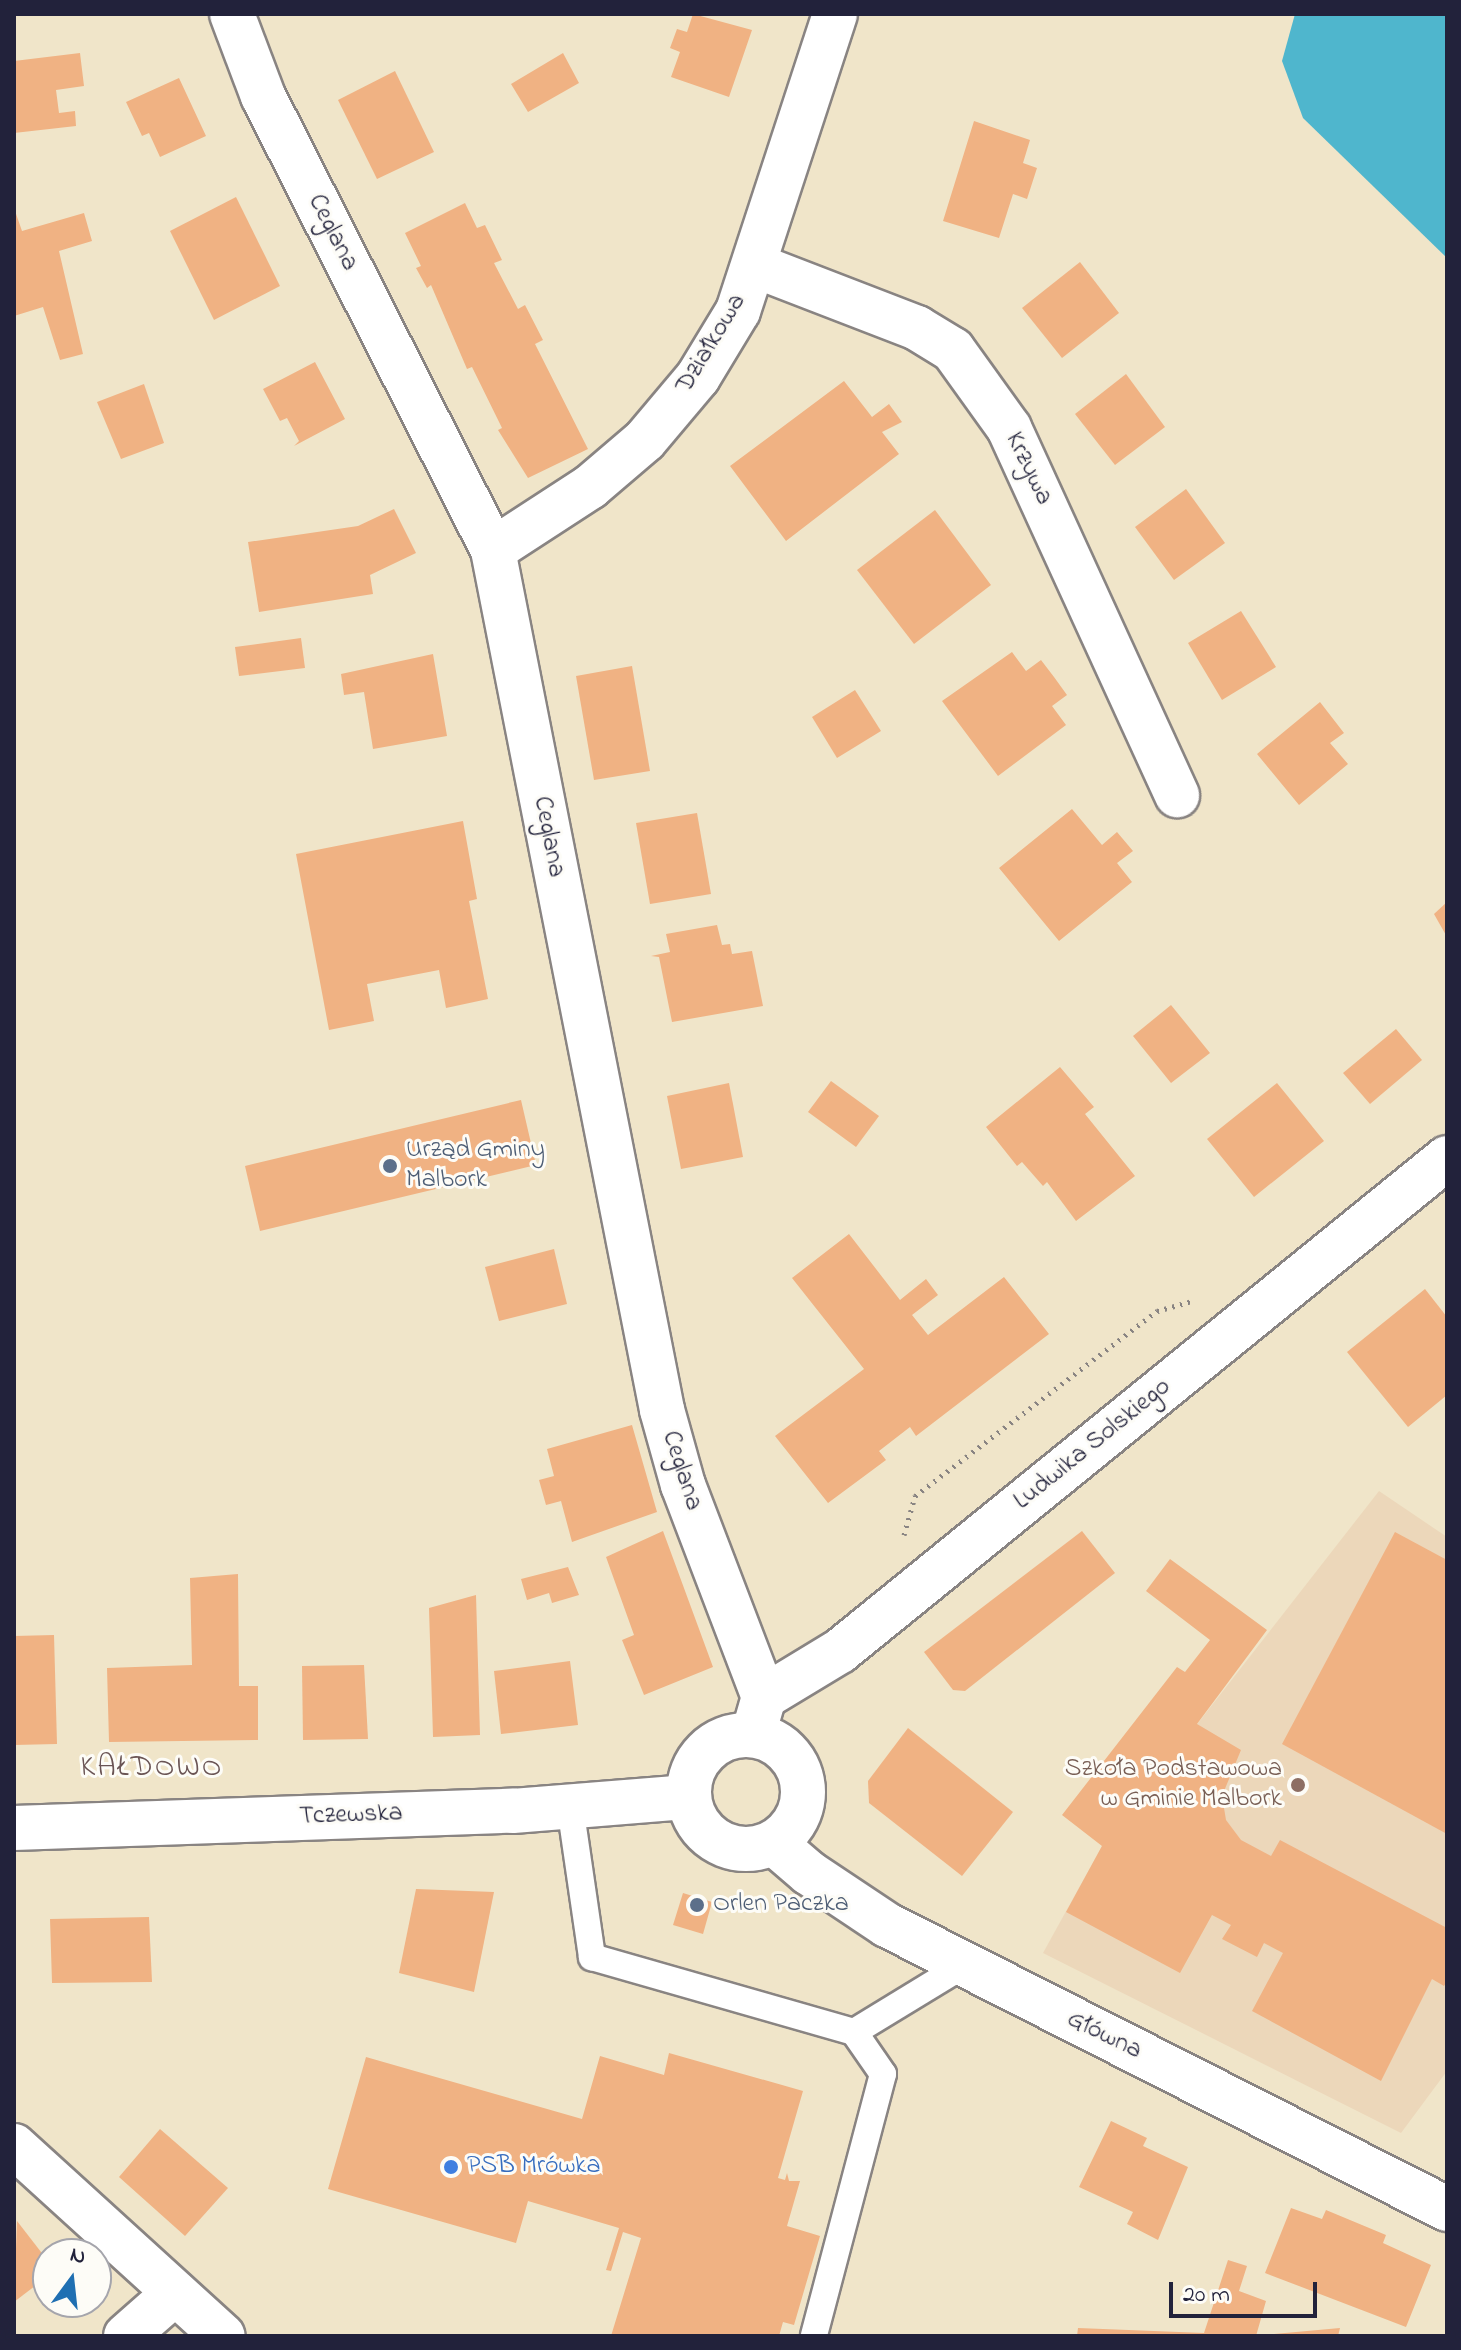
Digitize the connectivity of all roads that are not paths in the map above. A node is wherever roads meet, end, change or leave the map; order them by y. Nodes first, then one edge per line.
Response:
1 (232, 14) edge
2 (835, 14) edge
3 (754, 265) junction
4 (493, 550) junction
5 (1177, 795) dead end
6 (1447, 1158) edge
7 (758, 1716) junction
8 (688, 1797) junction
9 (570, 1806) junction
10 (14, 1828) edge
11 (774, 1843) junction
12 (962, 1966) junction
13 (854, 2032) junction
14 (14, 2146) edge
15 (1447, 2209) edge
16 (175, 2293) junction
17 (126, 2336) edge
18 (223, 2336) edge
19 (814, 2336) edge

1 - 4 street, Ceglana
2 - 3 street, Działkowa
3 - 4 street, Działkowa
3 - 5 street, Krzywa
4 - 7 street, Ceglana
6 - 7 street, Ludwika Solskiego
7 - 8 street
7 - 11 street
8 - 9 street, Tczewska
8 - 11 street
9 - 10 street, Tczewska
9 - 13 lane
11 - 12 street, Główna
12 - 13 lane
12 - 15 street, Główna
13 - 19 lane
14 - 16 street
16 - 17 street
16 - 18 street

